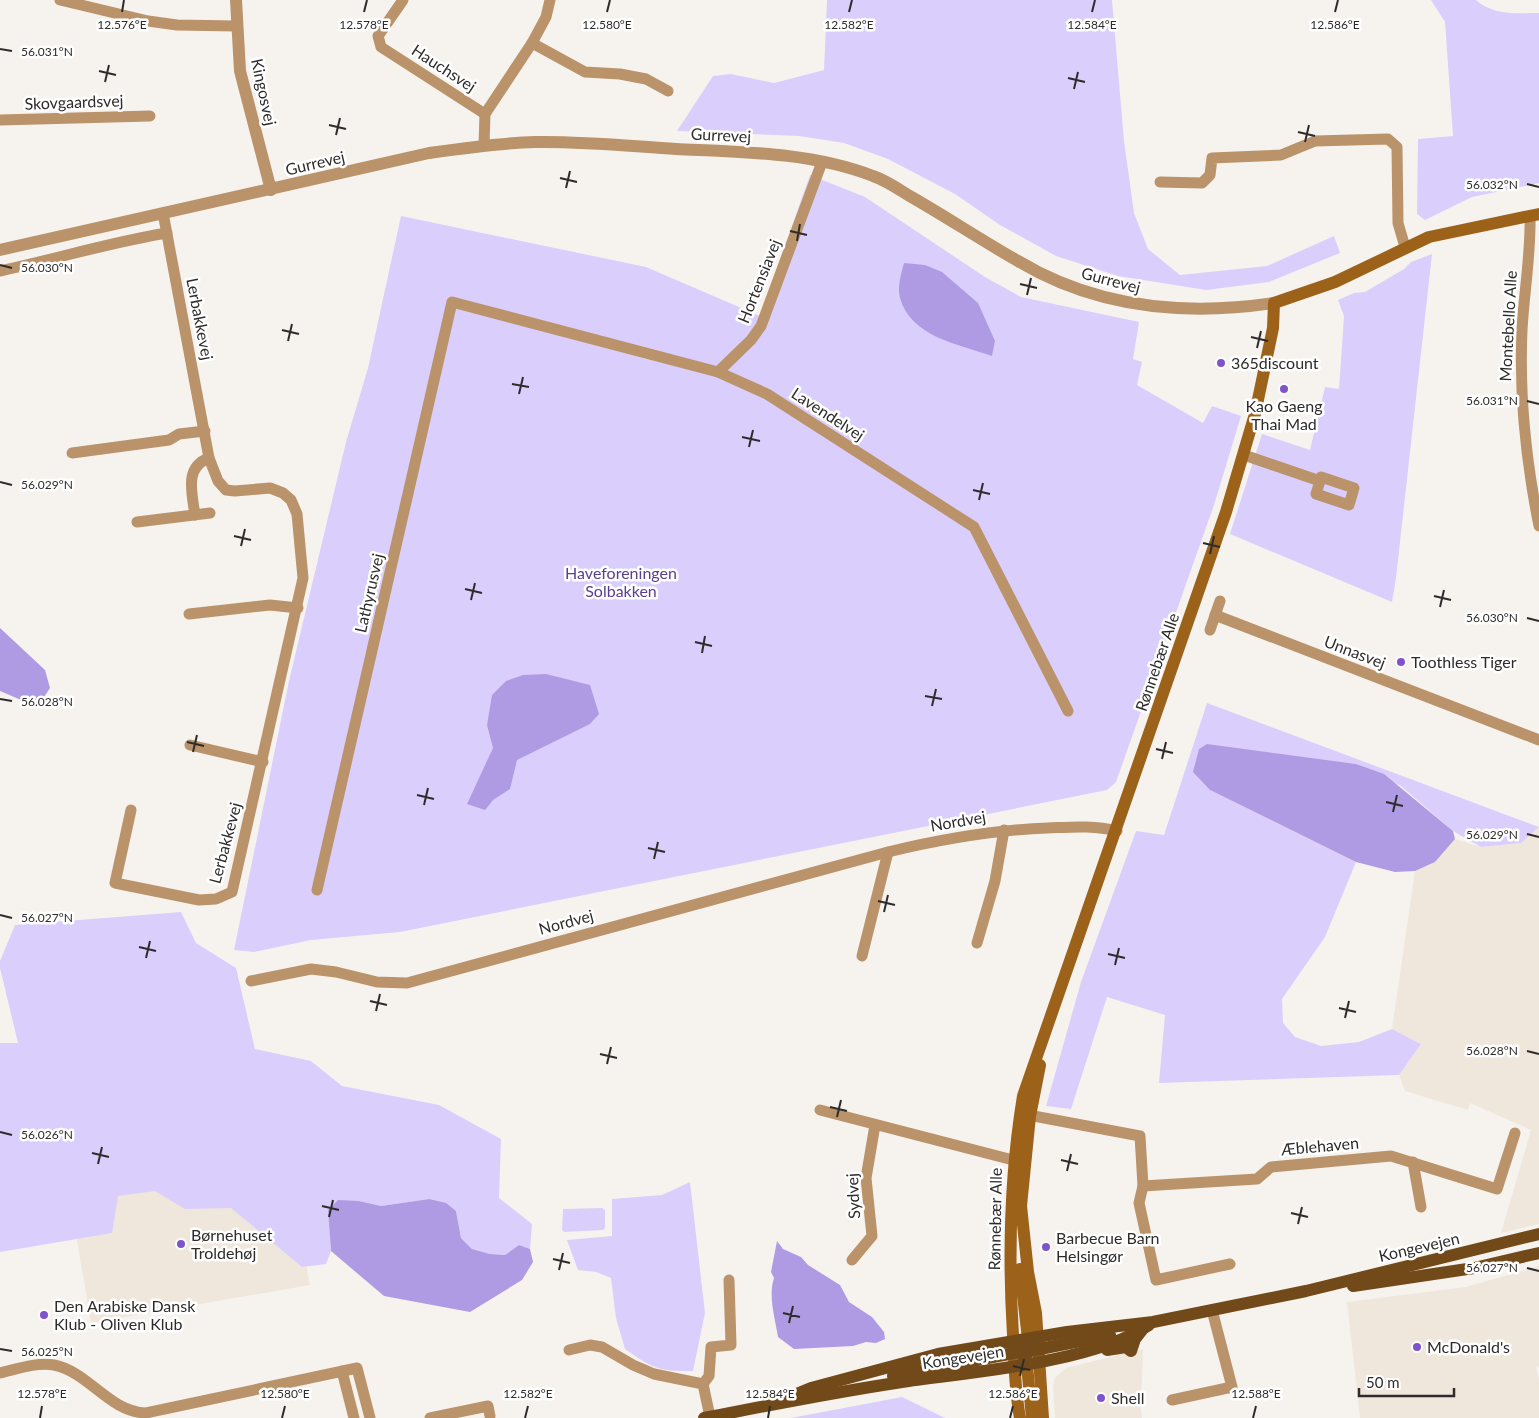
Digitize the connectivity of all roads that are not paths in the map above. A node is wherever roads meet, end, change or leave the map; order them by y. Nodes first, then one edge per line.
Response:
1 (60, 0) edge
2 (236, 0) edge
3 (403, 0) edge
4 (550, 0) edge
5 (236, 26) junction
6 (532, 43) junction
7 (668, 91) dead end
8 (485, 114) junction
9 (150, 116) dead end
10 (0, 120) edge
11 (484, 145) junction
12 (822, 162) junction
13 (1160, 182) dead end
14 (271, 190) junction
15 (163, 213) junction
16 (1534, 215) edge
17 (167, 233) junction
18 (1405, 247) junction
19 (0, 250) edge
20 (0, 271) edge
21 (452, 302) joint
22 (1274, 302) junction
23 (718, 372) junction
24 (205, 431) junction
25 (72, 453) dead end
26 (1244, 455) junction
27 (209, 458) junction
28 (1320, 481) dead end
29 (210, 513) dead end
30 (195, 515) junction
31 (137, 522) dead end
32 (1539, 526) edge
33 (1220, 601) dead end
34 (298, 608) junction
35 (189, 614) dead end
36 (1215, 615) junction
37 (1210, 630) dead end
38 (1068, 711) dead end
39 (1539, 740) edge
40 (190, 745) dead end
41 (263, 762) junction
42 (131, 810) dead end
43 (1004, 830) junction
44 (1117, 831) junction
45 (888, 852) junction
46 (317, 890) dead end
47 (977, 943) dead end
48 (862, 956) dead end
49 (250, 981) dead end
50 (820, 1110) dead end
51 (1025, 1115) junction
52 (875, 1125) junction
53 (1515, 1132) dead end
54 (1013, 1160) junction
55 (1413, 1162) junction
56 (1143, 1186) junction
57 (1421, 1207) dead end
58 (1539, 1234) edge
59 (1539, 1252) edge
60 (852, 1260) dead end
61 (1230, 1264) dead end
62 (729, 1280) dead end
63 (1306, 1292) junction
64 (1212, 1310) junction
65 (1148, 1326) junction
66 (569, 1350) dead end
67 (1026, 1351) junction
68 (342, 1371) junction
69 (0, 1373) edge
70 (704, 1384) junction
71 (1172, 1400) dead end
72 (772, 1404) junction
73 (490, 1416) dead end
74 (707, 1417) edge
75 (354, 1418) edge
76 (370, 1418) edge
77 (430, 1418) edge
78 (1020, 1418) edge
79 (1032, 1418) edge
80 (1044, 1418) edge

1 - 5 street
2 - 5 street, Kingosvej
3 - 8 street, Hauchsvej
4 - 6 street
5 - 14 street, Kingosvej
6 - 7 street
6 - 8 street
8 - 11 street
9 - 10 street, Skovgaardsvej
11 - 12 street, Gurrevej
11 - 14 street, Gurrevej
12 - 22 street, Gurrevej
12 - 23 street, Hortensiavej
13 - 18 street
14 - 15 street, Gurrevej
15 - 17 street, Lerbakkevej
15 - 19 street, Gurrevej
16 - 18 main road, Gurrevej
16 - 32 street, Montebello Alle
17 - 20 street
17 - 24 street, Lerbakkevej
18 - 22 main road, Gurrevej
21 - 23 street, Lavendelvej
21 - 46 street, Lathyrusvej
22 - 26 main road, Rønnebær Alle
23 - 38 street, Lavendelvej
24 - 25 street
24 - 27 street, Lerbakkevej
26 - 28 street
26 - 44 main road, Rønnebær Alle
27 - 30 street
27 - 34 street, Lerbakkevej
29 - 30 street
30 - 31 street
33 - 36 street
34 - 35 street
34 - 41 street, Lerbakkevej
36 - 37 street
36 - 39 street, Unnasvej
40 - 41 street
41 - 42 street, Lerbakkevej
43 - 44 street, Nordvej
43 - 45 street, Nordvej
43 - 47 street, Nordvej
44 - 51 main road, Rønnebær Alle
45 - 48 street
45 - 49 street, Nordvej
50 - 52 street
51 - 54 main road, Rønnebær Alle
51 - 56 street
51 - 67 main road, Rønnebær Alle
52 - 54 street
52 - 60 street, Sydvej
53 - 55 street, Æblehaven
54 - 67 main road, Rønnebær Alle
55 - 56 street, Æblehaven
55 - 57 street
56 - 61 street
58 - 63 main road, Kongevejen
59 - 63 main road, Kongevejen
62 - 70 street, Kongevejen
63 - 64 main road, Kongevejen
64 - 65 main road, Kongevejen
64 - 71 street
65 - 67 main road, Kongevejen
65 - 67 main road, Kongevejen
66 - 70 street
67 - 72 main road, Kongevejen
67 - 72 main road, Kongevejen
67 - 78 main road, Rønnebær Alle
67 - 79 main road
67 - 80 main road, Rønnebær Alle
68 - 69 street
68 - 75 street
68 - 76 street
70 - 74 street, Kongevejen
72 - 74 main road, Kongevejen
73 - 77 street

